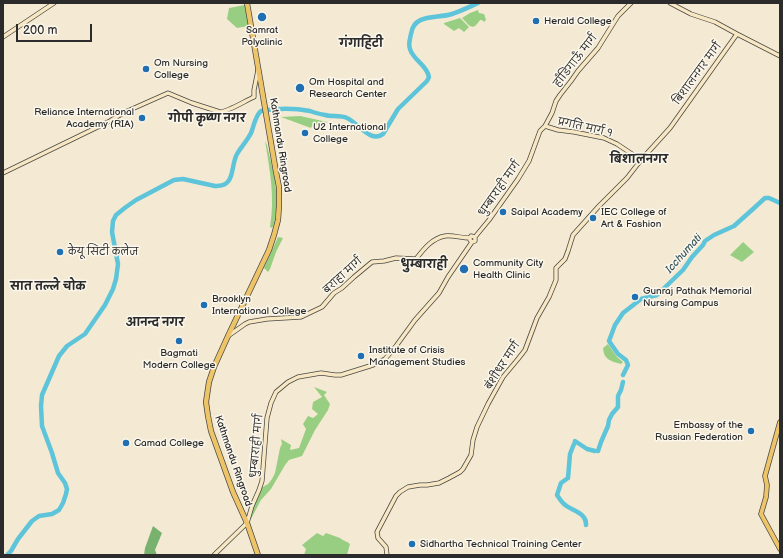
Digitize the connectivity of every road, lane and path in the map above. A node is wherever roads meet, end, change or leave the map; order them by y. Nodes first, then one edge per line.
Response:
1 (54, 3) edge
2 (247, 3) edge
3 (631, 3) edge
4 (670, 3) edge
5 (737, 34) junction
6 (3, 37) edge
7 (780, 56) edge
8 (258, 68) junction
9 (545, 126) junction
10 (641, 160) junction
11 (3, 173) edge
12 (471, 240) junction
13 (228, 336) junction
14 (780, 422) edge
15 (247, 523) junction
16 (780, 549) edge
17 (214, 555) edge
18 (258, 555) edge
19 (387, 555) edge

1 - 6 main road
2 - 8 highway, Kathmandu Ringroad
3 - 9 main road, हाँडिगाऊँ मार्ग
4 - 5 main road
5 - 7 main road
5 - 10 main road, बिशालनगर मार्ग
8 - 11 main road
8 - 13 highway, Kathmandu Ringroad
9 - 10 main road, प्रगति मार्ग १
9 - 12 main road, धुम्बाराही मार्ग
10 - 19 main road, बंशीधर मार्ग
12 - 13 main road, बराहा मार्ग
12 - 15 main road, धुम्बाराही मार्ग
13 - 15 highway, Kathmandu Ringroad
14 - 16 main road
15 - 17 main road
15 - 18 highway, Kathmandu Ringroad

